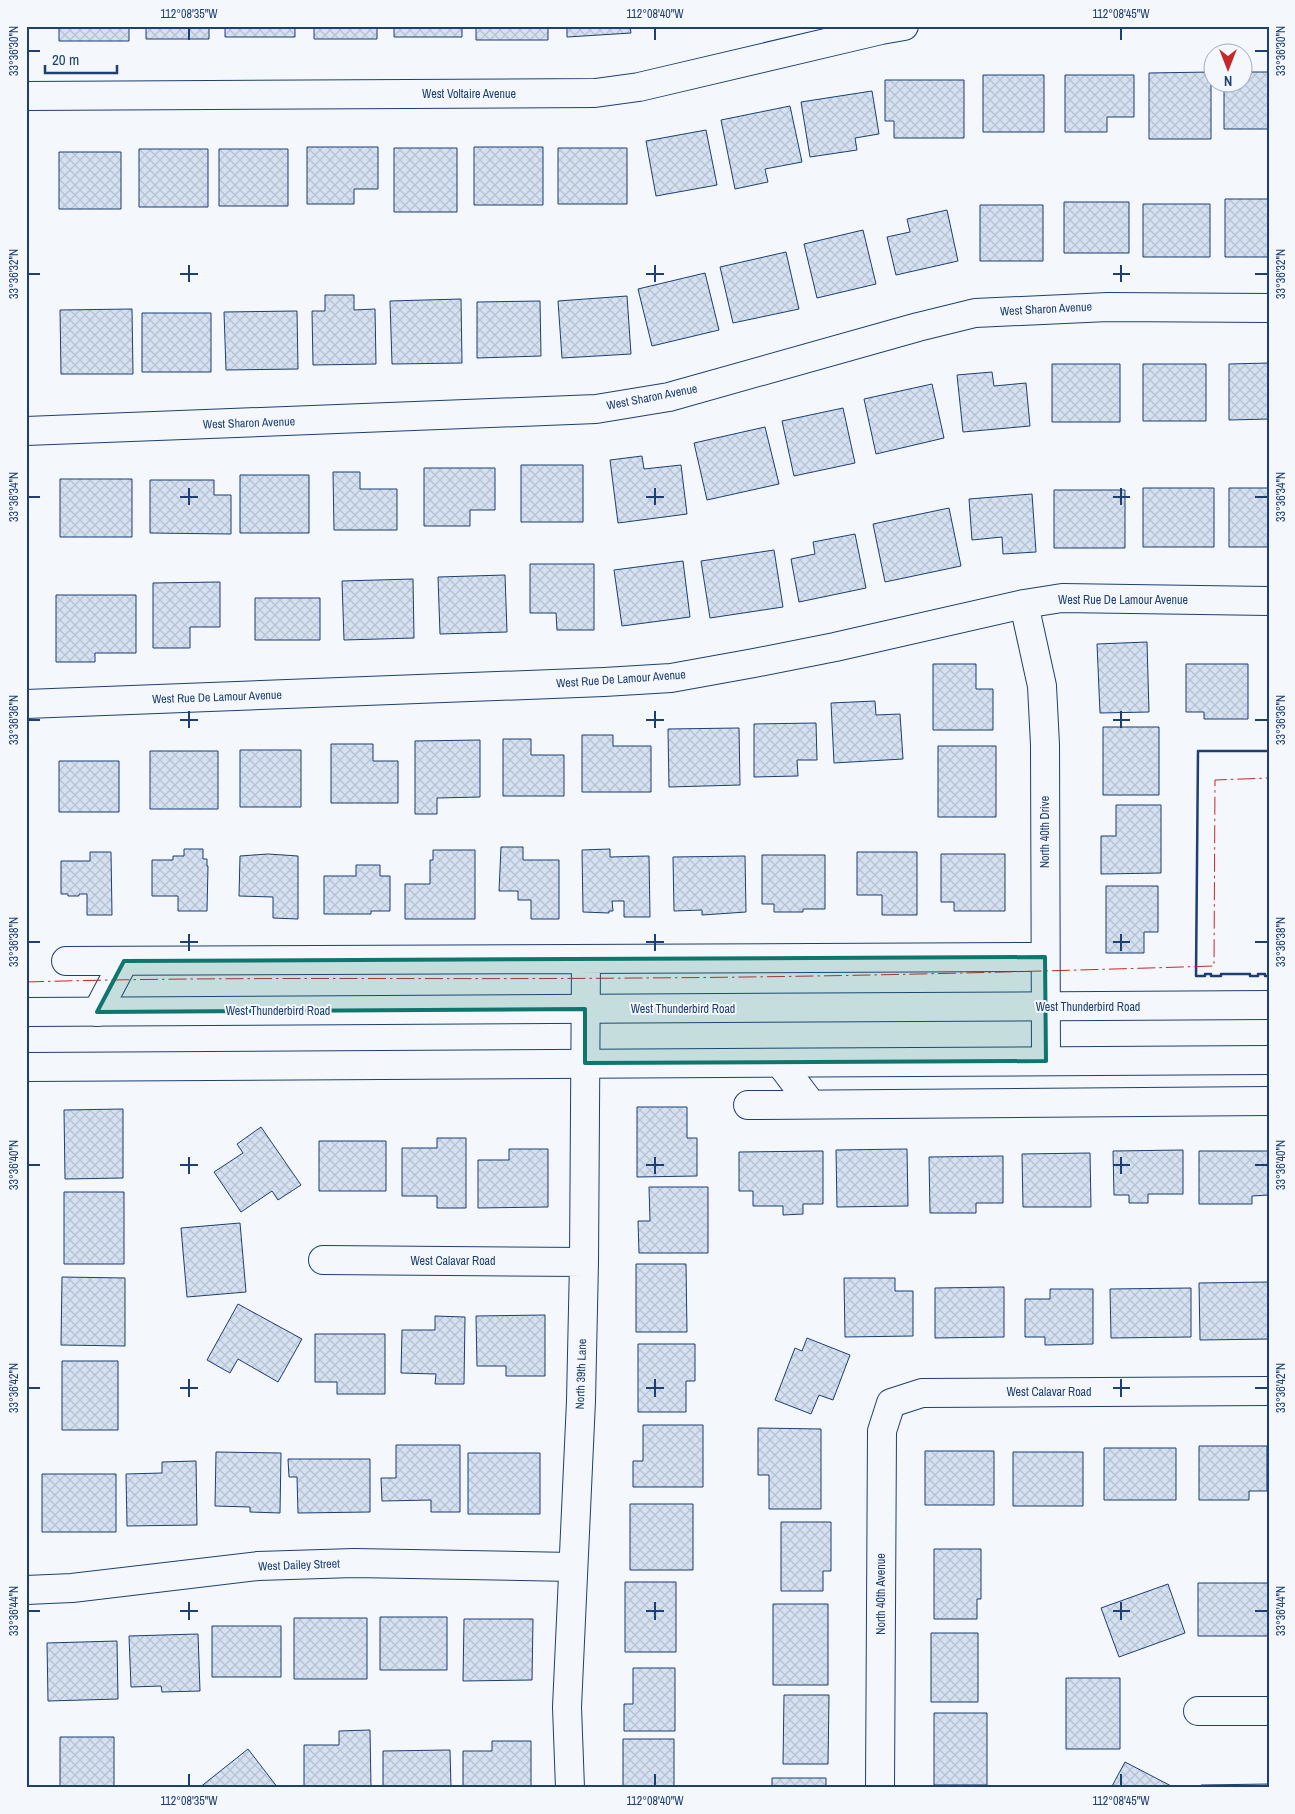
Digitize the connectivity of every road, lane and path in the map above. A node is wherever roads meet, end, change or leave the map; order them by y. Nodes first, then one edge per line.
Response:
1 (904, 26) edge
2 (26, 96) edge
3 (1269, 308) edge
4 (26, 431) edge
5 (1269, 601) edge
6 (1024, 604) junction
7 (26, 704) edge
8 (1046, 957) junction
9 (586, 960) junction
10 (124, 961) junction
11 (66, 962) dead end
12 (1269, 1005) edge
13 (1046, 1007) junction
14 (585, 1009) junction
15 (26, 1012) edge
16 (97, 1012) junction
17 (1269, 1060) edge
18 (1046, 1061) junction
19 (585, 1063) junction
20 (780, 1063) junction
21 (26, 1067) edge
22 (1269, 1101) edge
23 (812, 1104) junction
24 (748, 1105) dead end
25 (323, 1260) dead end
26 (584, 1262) junction
27 (1269, 1391) edge
28 (891, 1403) joint
29 (572, 1567) junction
30 (26, 1590) edge
31 (1198, 1711) dead end
32 (1269, 1711) edge
33 (570, 1788) edge
34 (880, 1788) edge

1 - 2 street, West Voltaire Avenue
3 - 4 street, West Sharon Avenue
5 - 6 street, West Rue De Lamour Avenue
6 - 7 street, West Rue De Lamour Avenue
6 - 8 street, North 40th Drive
8 - 9 street
8 - 13 street, North 40th Drive
9 - 10 street
9 - 14 street, North 39th Lane
10 - 11 street
10 - 16 street
12 - 13 street, West Thunderbird Road
13 - 14 street, West Thunderbird Road
13 - 18 street, North 40th Drive
14 - 16 street, West Thunderbird Road
14 - 19 street, North 39th Lane
15 - 16 street, West Thunderbird Road
17 - 18 street
18 - 20 street
19 - 20 street
19 - 21 street
19 - 26 street, North 39th Lane
20 - 23 street
22 - 23 street
23 - 24 street
25 - 26 street, West Calavar Road
26 - 29 street, North 39th Lane
27 - 28 street, West Calavar Road
28 - 34 street, North 40th Avenue
29 - 30 street, West Dailey Street
29 - 33 street, North 39th Lane
31 - 32 street

